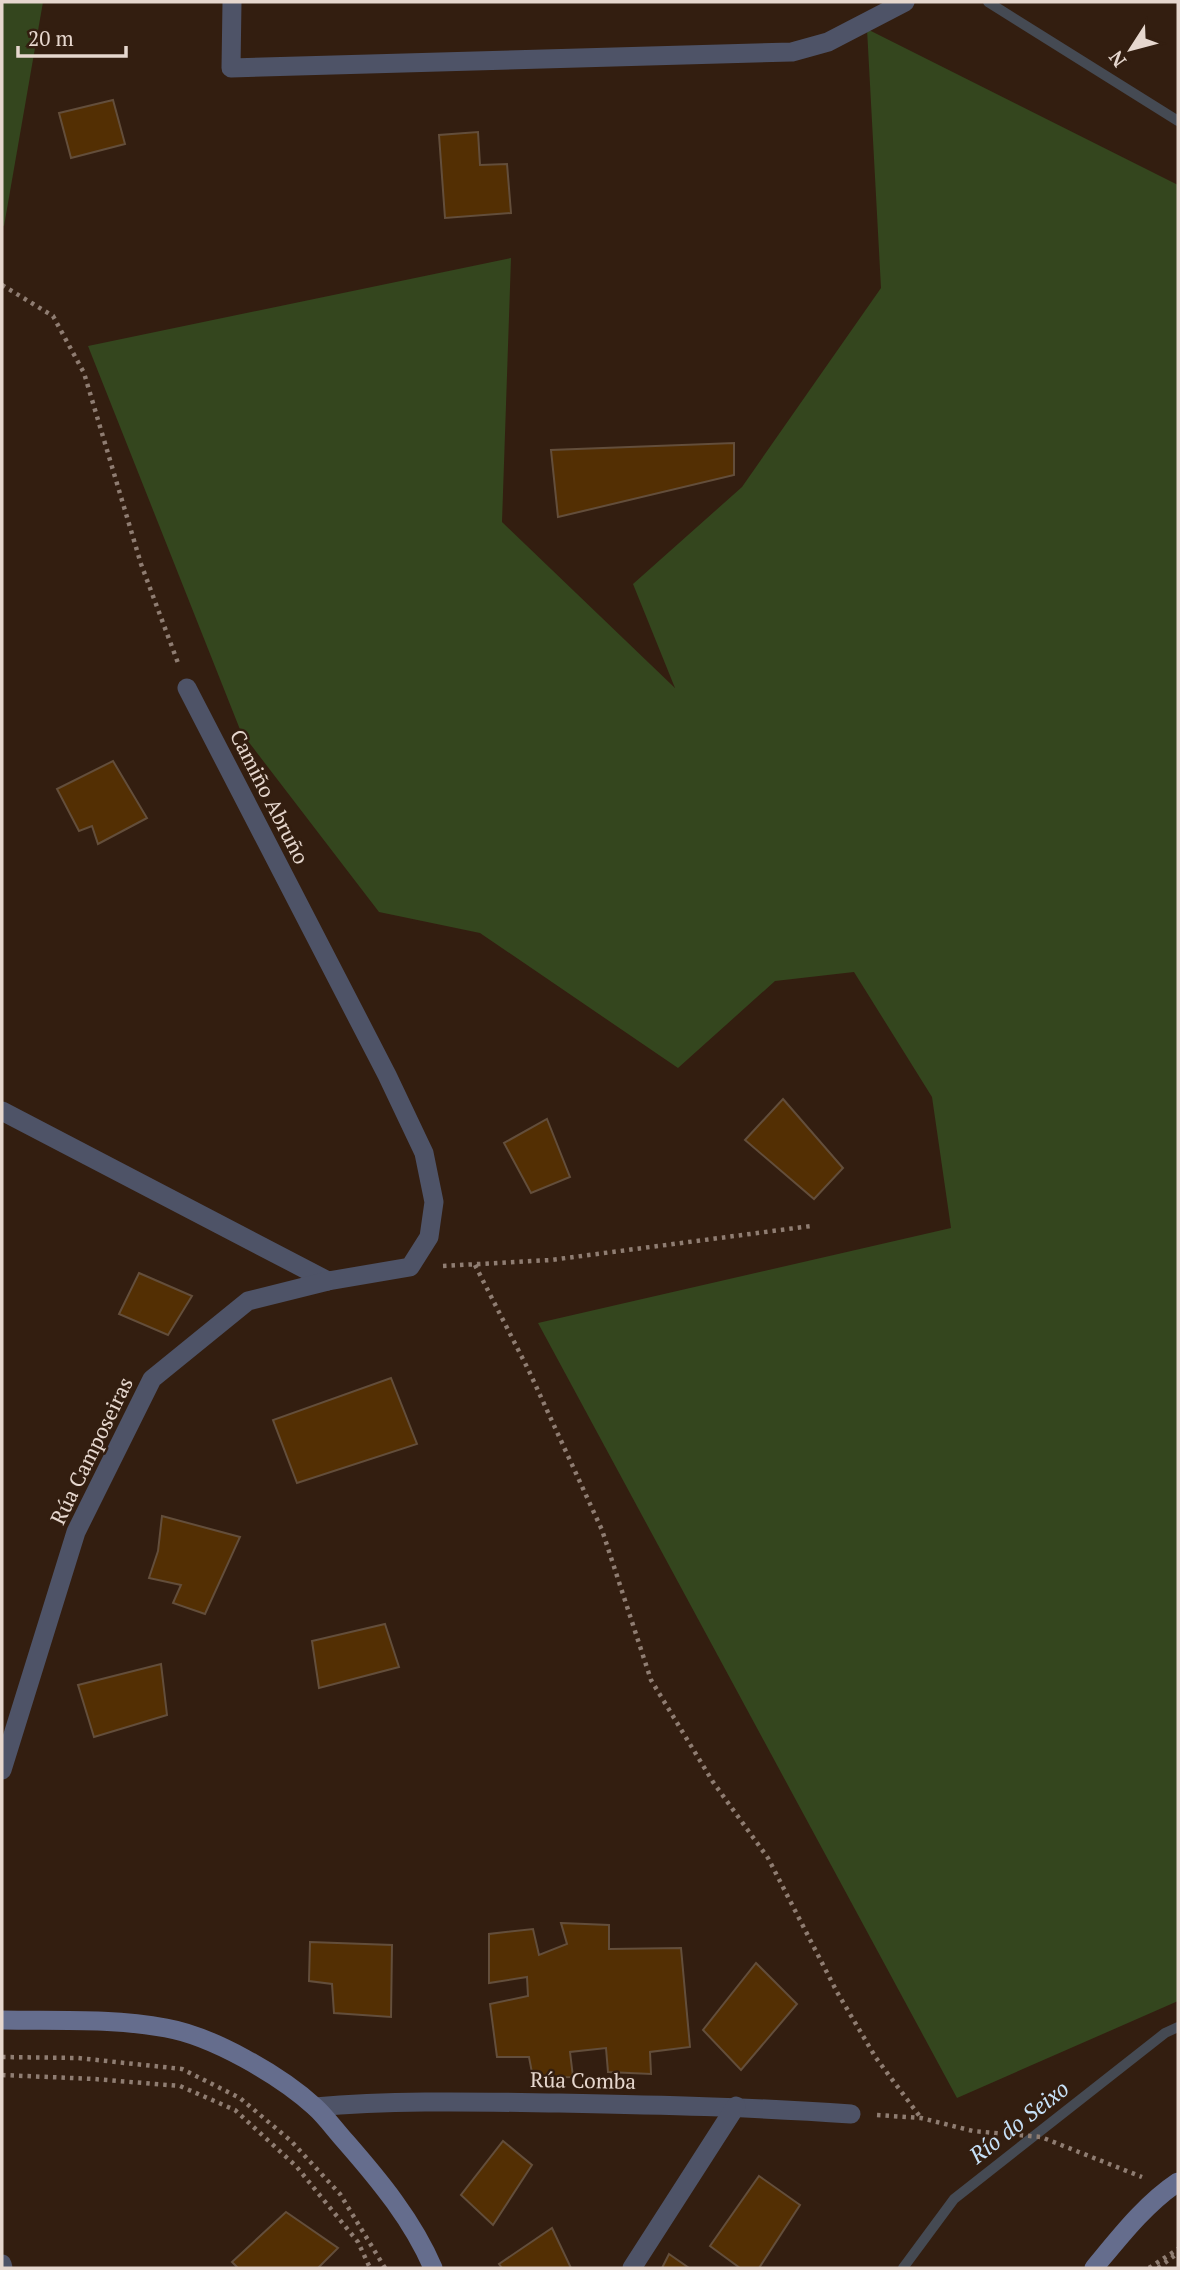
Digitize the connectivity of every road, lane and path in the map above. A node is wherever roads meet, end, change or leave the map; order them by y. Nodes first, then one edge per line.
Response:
1 (232, 2) edge
2 (905, 2) edge
3 (2, 285) edge
4 (187, 688) joint
5 (2, 1111) edge
6 (811, 1226) dead end
7 (475, 1265) junction
8 (410, 1267) junction
9 (328, 1281) junction
10 (2, 1770) edge
11 (2, 2020) edge
12 (2, 2057) edge
13 (2, 2075) edge
14 (736, 2106) junction
15 (315, 2107) junction
16 (851, 2114) joint
17 (921, 2118) junction
18 (1175, 2191) edge
19 (1178, 2251) edge
20 (370, 2268) edge
21 (385, 2268) edge
22 (433, 2268) edge
23 (632, 2268) edge
24 (1094, 2268) edge
25 (1149, 2268) edge
26 (1158, 2268) edge

1 - 2 street
3 - 4 path
4 - 8 street, Camiño Abruño
5 - 9 street
6 - 7 path
7 - 8 path
7 - 17 path
8 - 9 street
9 - 10 street, Rúa Camposeiras
11 - 15 main road
12 - 21 path
13 - 20 path
14 - 15 street, Rúa Comba
14 - 16 street, Rúa Comba
14 - 23 street
15 - 22 main road
16 - 17 path
17 - 18 path
18 - 24 main road
19 - 25 path
19 - 26 path

